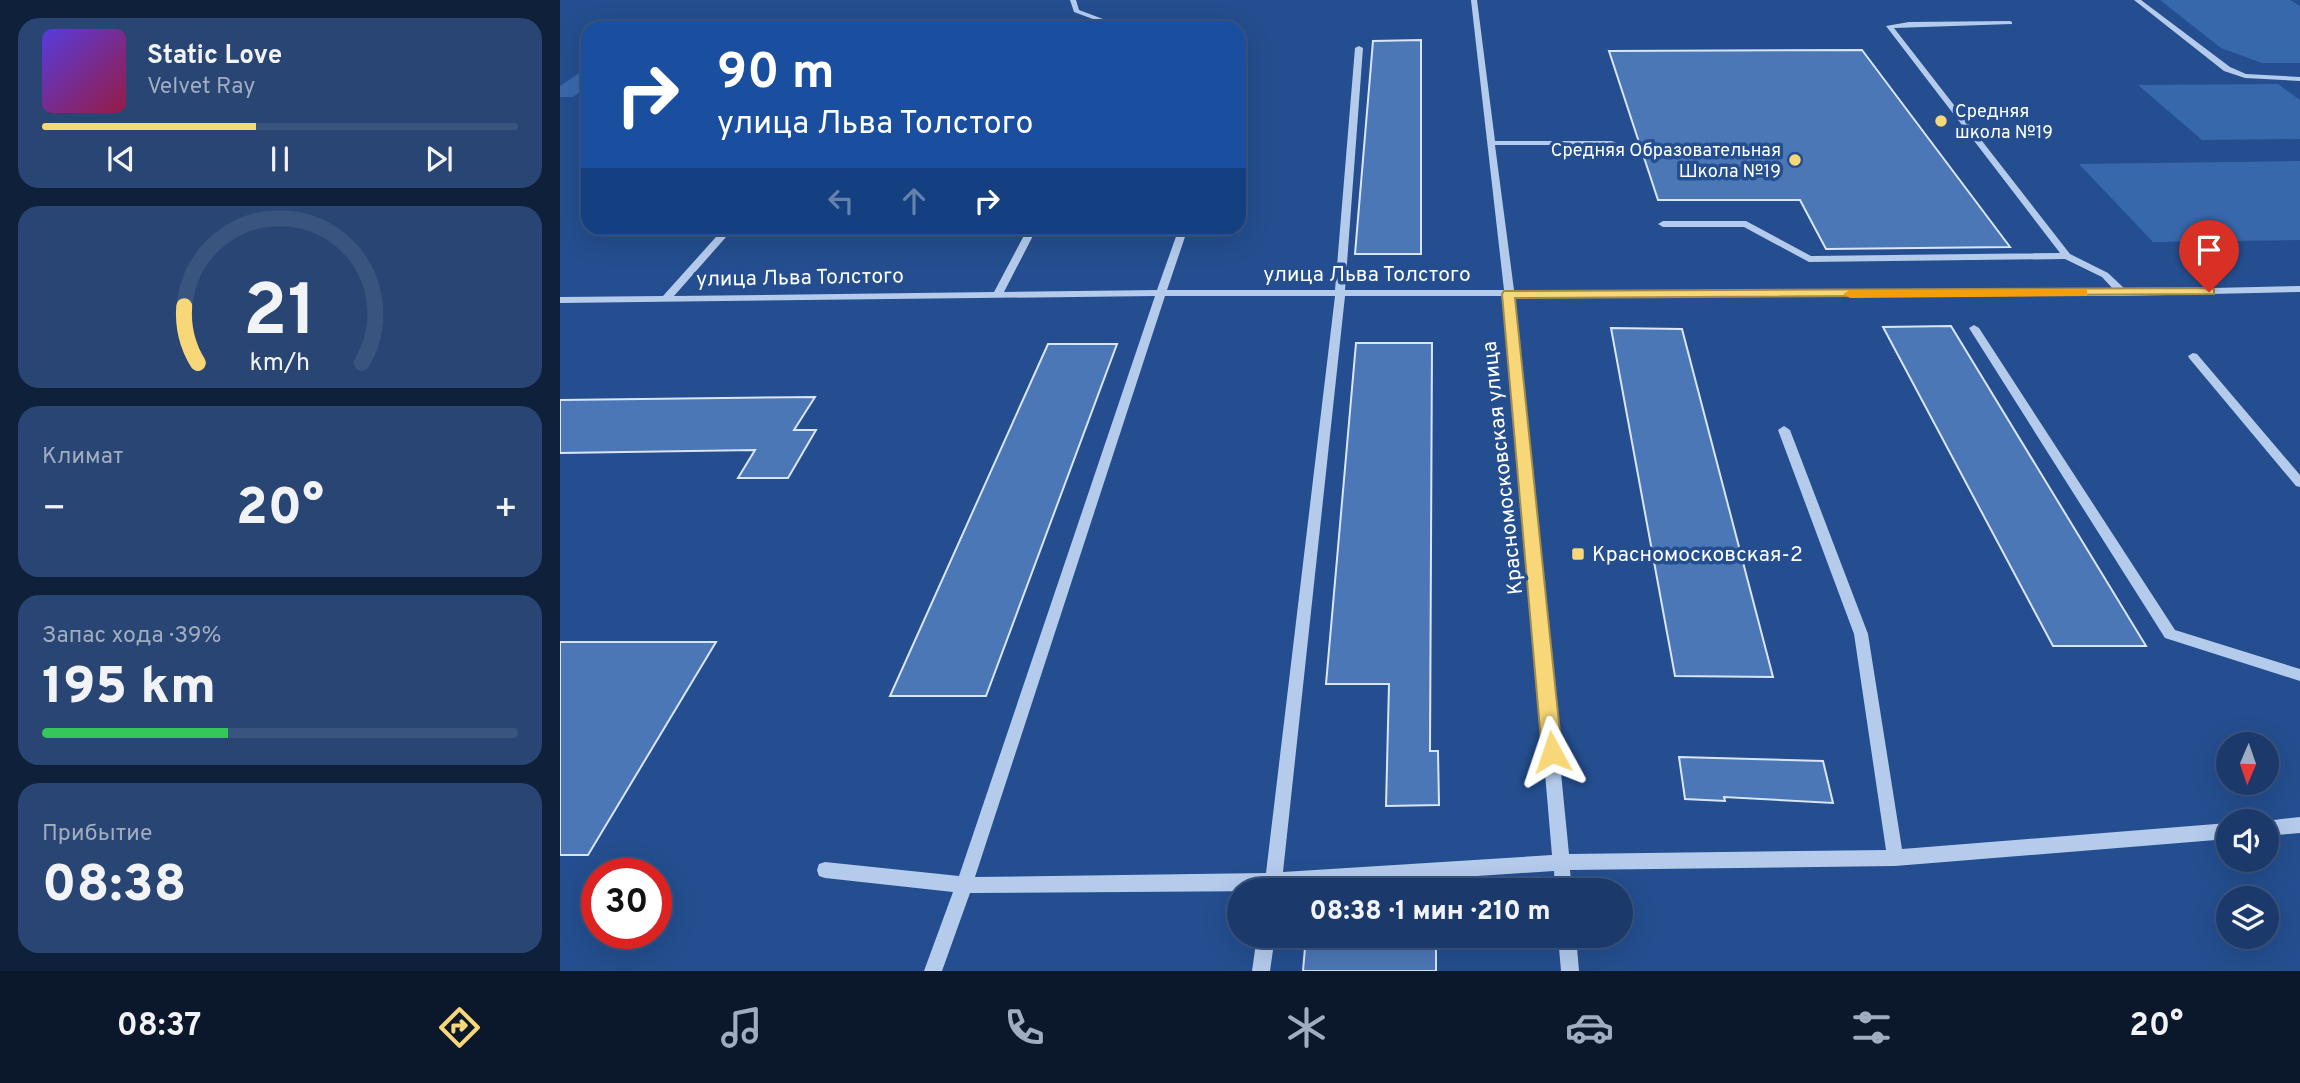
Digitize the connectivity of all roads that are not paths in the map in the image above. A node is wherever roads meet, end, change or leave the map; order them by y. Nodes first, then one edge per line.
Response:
1 (1073, 0) edge
2 (1474, 0) edge
3 (2137, 0) edge
4 (1104, 21) edge
5 (2010, 23) dead end
6 (1359, 48) dead end
7 (2300, 79) edge
8 (1493, 143) junction
9 (1612, 143) dead end
10 (1663, 224) dead end
11 (723, 235) edge
12 (1028, 235) edge
13 (1182, 235) edge
14 (2067, 256) junction
15 (2300, 289) edge
16 (1162, 293) junction
17 (1340, 293) junction
18 (2123, 293) junction
19 (998, 294) junction
20 (1508, 294) junction
21 (666, 298) junction
22 (560, 300) edge
23 (1974, 328) dead end
24 (2193, 356) dead end
25 (1784, 430) dead end
26 (2300, 483) edge
27 (2300, 675) edge
28 (2300, 825) edge
29 (2279, 827) edge
30 (2216, 832) edge
31 (1895, 858) junction
32 (1561, 862) junction
33 (825, 870) dead end
34 (1274, 878) edge
35 (1369, 878) edge
36 (1562, 878) edge
37 (964, 885) junction
38 (1227, 886) edge
39 (1264, 948) edge
40 (1568, 948) edge
41 (933, 971) edge
42 (1261, 971) edge
43 (1570, 971) edge

1 - 4 street
2 - 8 street, Красномосковская улица
3 - 7 lane
5 - 14 street
6 - 17 street
8 - 9 street
8 - 20 street, Красномосковская улица
10 - 14 street
11 - 21 street
12 - 19 street
13 - 16 street
14 - 18 street
15 - 18 street, улица Льва Толстого
16 - 17 street, улица Льва Толстого
16 - 19 street, улица Льва Толстого
16 - 37 street
17 - 20 street, улица Льва Толстого
17 - 34 street
18 - 20 street, улица Льва Толстого
19 - 21 street, улица Льва Толстого
20 - 32 street, Красномосковская улица
21 - 22 street, улица Льва Толстого
23 - 27 street
24 - 26 street
25 - 31 street
28 - 29 street
30 - 31 street
31 - 32 street
32 - 35 street
32 - 36 street, Красномосковская улица
33 - 37 street
37 - 38 street
37 - 41 street
39 - 42 street
40 - 43 street

